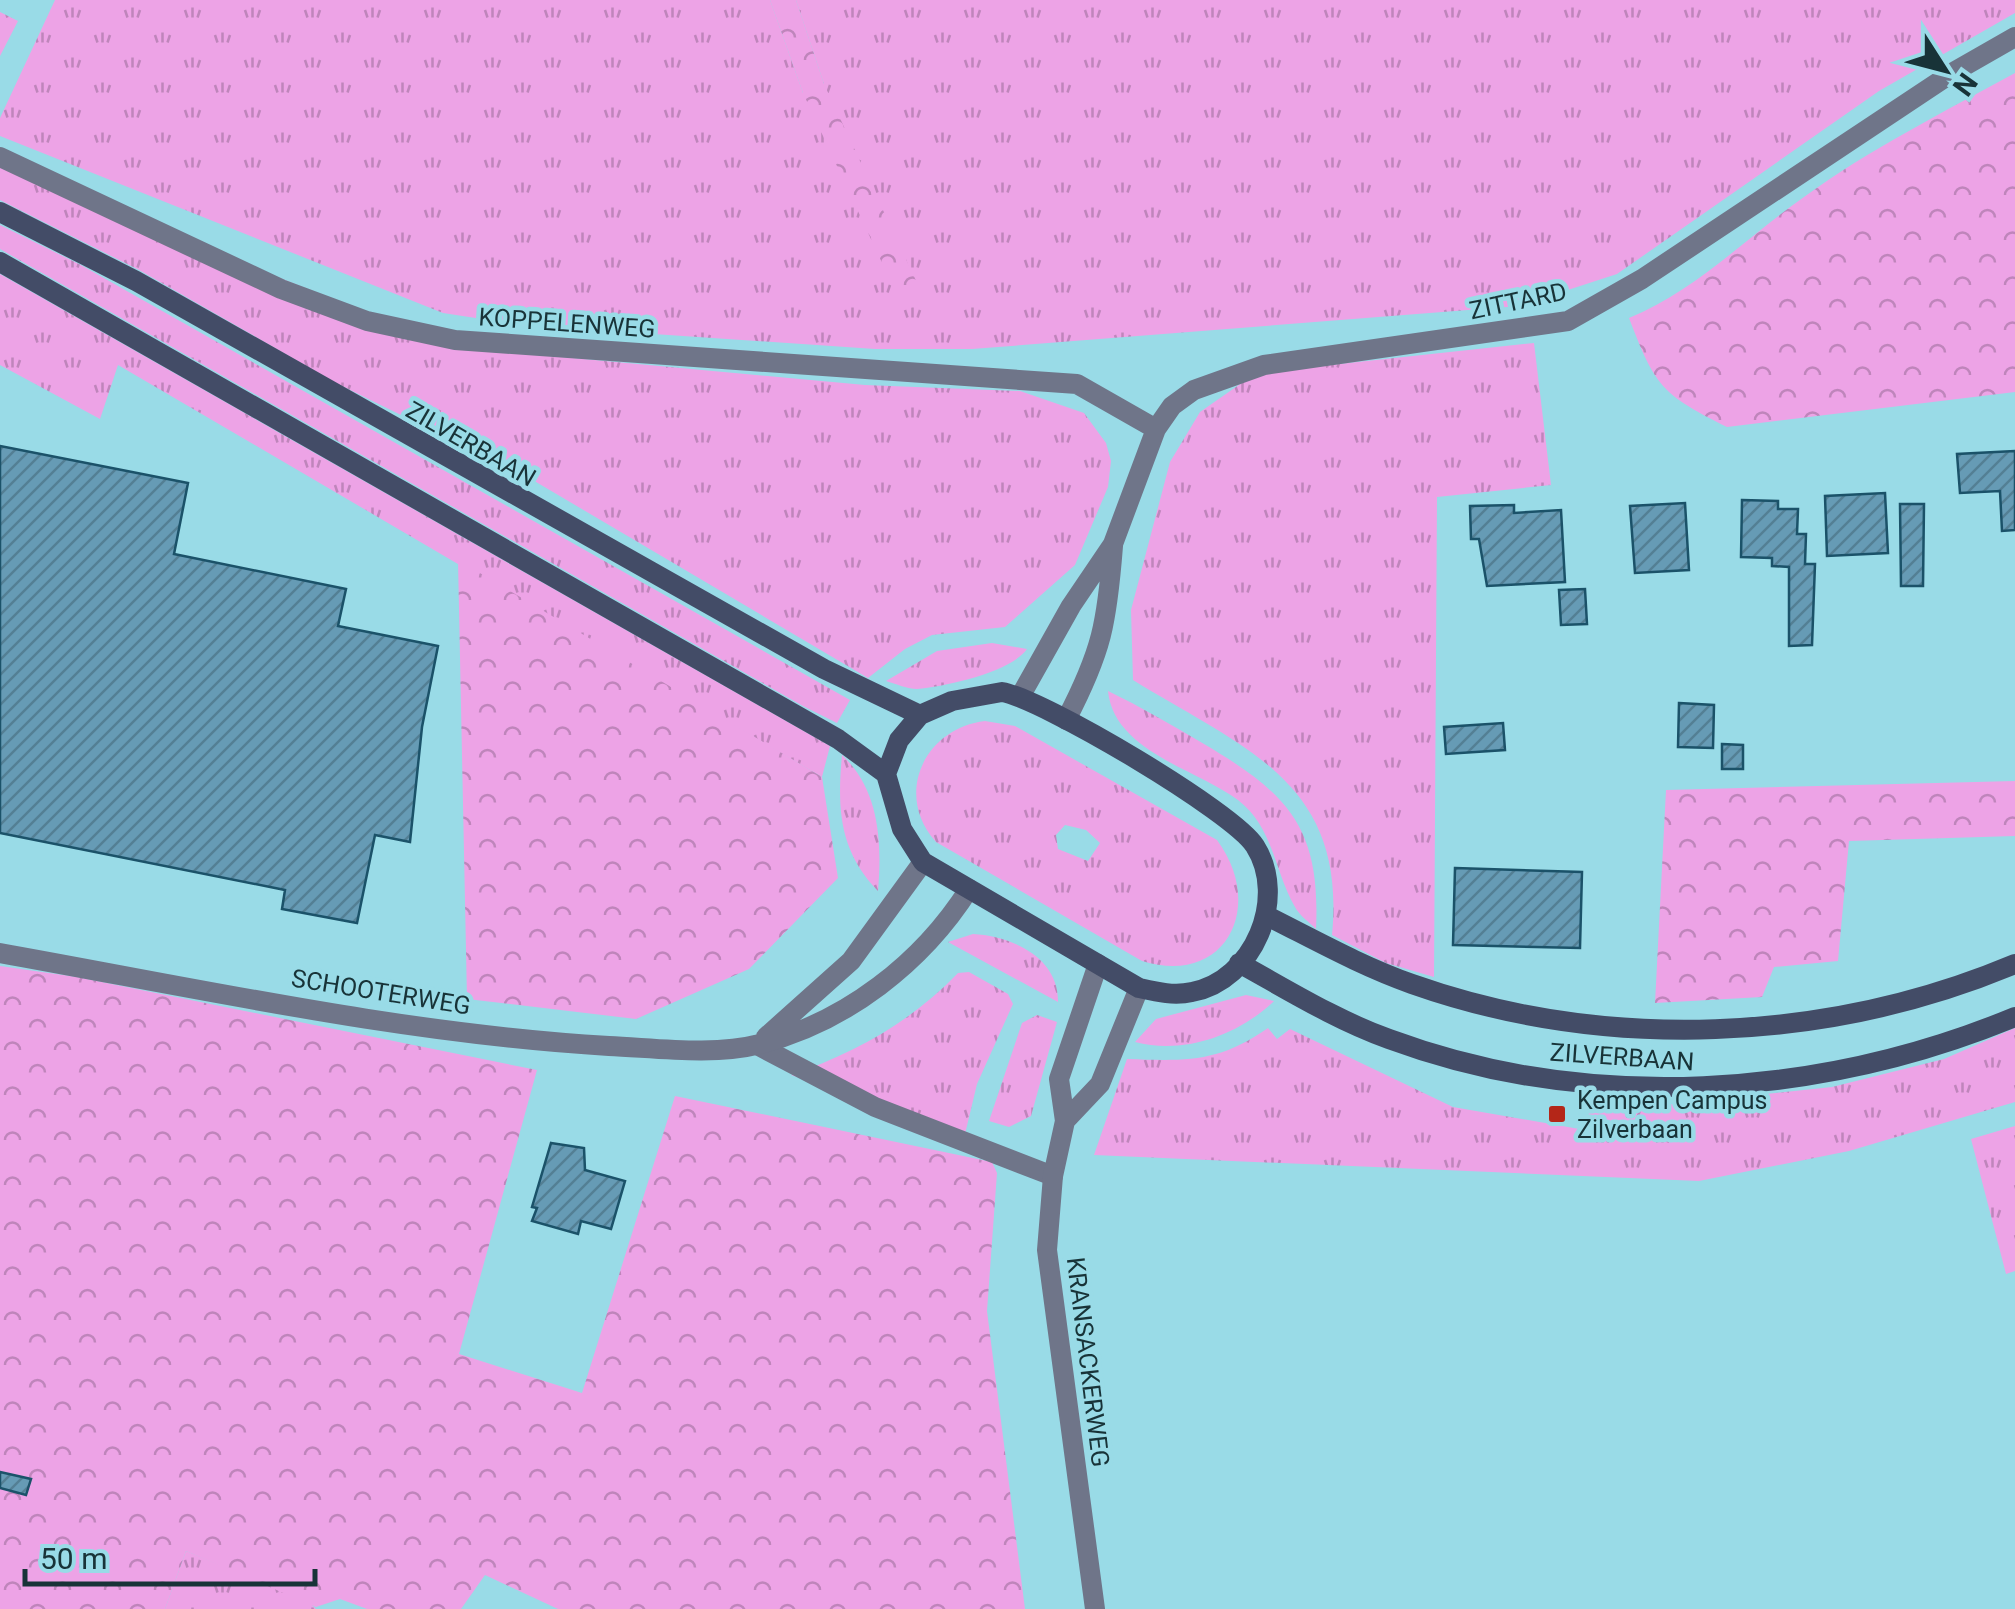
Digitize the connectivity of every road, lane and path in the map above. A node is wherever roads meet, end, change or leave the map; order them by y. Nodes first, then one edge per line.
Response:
1 (2015, 37) edge
2 (0, 156) edge
3 (0, 212) edge
4 (0, 262) edge
5 (1156, 429) junction
6 (1114, 544) junction
7 (1021, 696) junction
8 (920, 715) junction
9 (1066, 720) junction
10 (886, 774) junction
11 (923, 862) junction
12 (968, 889) junction
13 (1267, 916) junction
14 (0, 954) edge
15 (1240, 963) junction
16 (1098, 964) junction
17 (2015, 964) edge
18 (1139, 988) junction
19 (2015, 1018) edge
20 (757, 1045) junction
21 (1065, 1122) junction
22 (1053, 1176) junction
23 (1095, 1609) edge

1 - 5 street, ZITTARD
2 - 5 street, KOPPELENWEG
3 - 8 main road, ZILVERBAAN
4 - 10 main road
5 - 6 street, ZITTARD
6 - 7 street, ZITTARD
6 - 9 street, ZITTARD
7 - 8 main road
7 - 9 main road
8 - 10 main road
9 - 13 main road
10 - 11 main road
11 - 12 main road
11 - 20 street
12 - 16 main road
12 - 20 street, SCHOOTERWEG
13 - 15 main road
13 - 17 main road, ZILVERBAAN
14 - 20 street, SCHOOTERWEG
15 - 18 main road
15 - 19 main road, ZILVERBAAN
16 - 18 main road
16 - 21 street, KRANSACKERWEG
18 - 21 street
20 - 22 street
21 - 22 street, KRANSACKERWEG
22 - 23 street, KRANSACKERWEG

